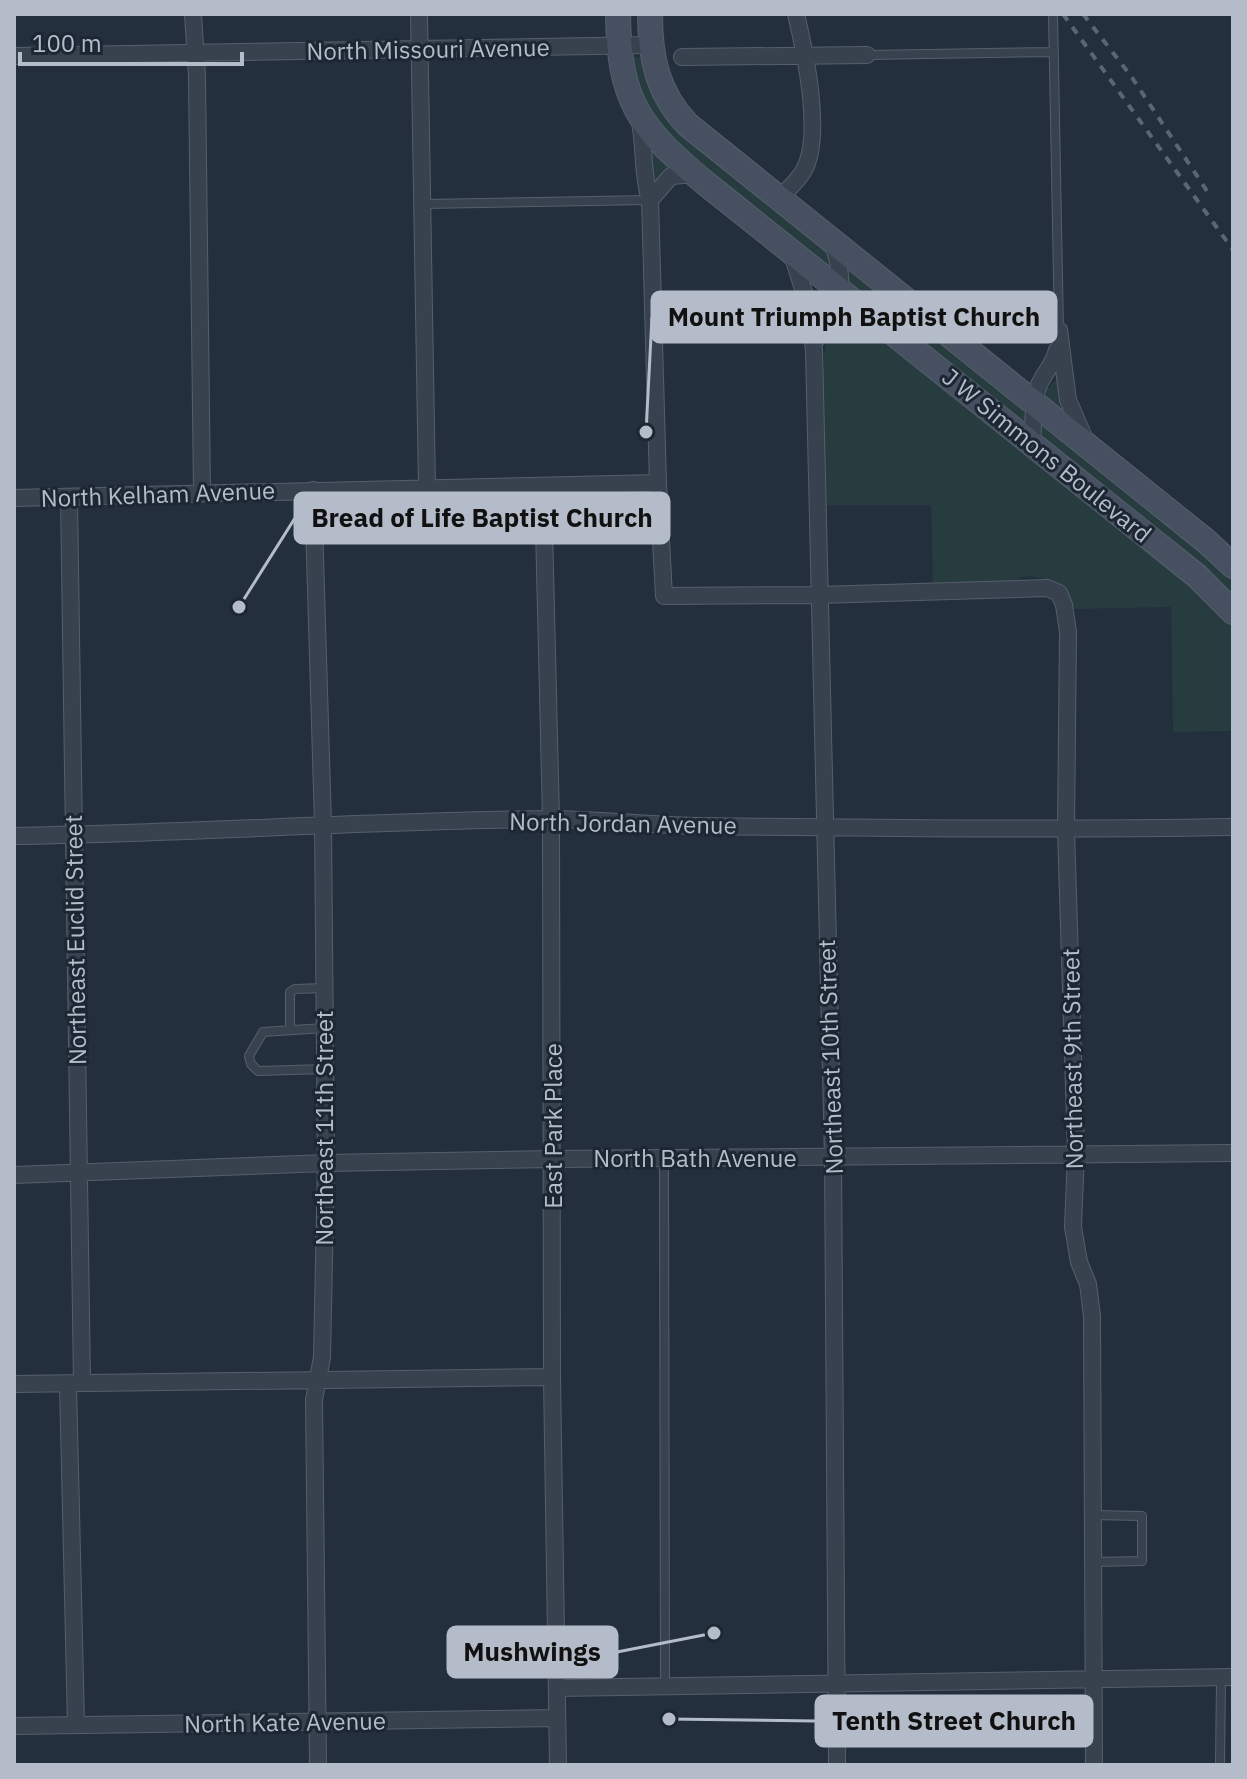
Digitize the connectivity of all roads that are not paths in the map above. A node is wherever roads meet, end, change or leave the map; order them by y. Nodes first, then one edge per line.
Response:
1 (193, 14) edge
2 (419, 14) edge
3 (618, 14) edge
4 (650, 14) edge
5 (796, 14) edge
6 (1053, 14) edge
7 (650, 45) junction
8 (618, 46) junction
9 (419, 50) junction
10 (1054, 52) junction
11 (196, 54) junction
12 (806, 55) junction
13 (867, 55) joint
14 (14, 56) edge
15 (682, 57) dead end
16 (638, 116) junction
17 (695, 174) junction
18 (779, 199) junction
19 (650, 200) junction
20 (422, 204) junction
21 (832, 241) junction
22 (790, 250) junction
23 (839, 289) junction
24 (1059, 337) junction
25 (814, 350) junction
26 (1036, 406) junction
27 (1033, 444) junction
28 (1100, 457) junction
29 (658, 483) junction
30 (543, 486) junction
31 (427, 488) junction
32 (313, 490) junction
33 (202, 493) junction
34 (69, 497) junction
35 (14, 498) edge
36 (1233, 566) edge
37 (819, 595) junction
38 (1233, 612) edge
39 (551, 819) junction
40 (323, 824) junction
41 (823, 827) junction
42 (1233, 827) edge
43 (1066, 830) junction
44 (74, 835) junction
45 (14, 836) edge
46 (324, 988) junction
47 (325, 1028) junction
48 (290, 1029) junction
49 (325, 1069) junction
50 (1076, 1153) junction
51 (1233, 1153) edge
52 (833, 1157) junction
53 (664, 1158) junction
54 (554, 1159) junction
55 (326, 1163) junction
56 (78, 1174) junction
57 (14, 1175) edge
58 (552, 1377) junction
59 (317, 1380) junction
60 (14, 1384) edge
61 (75, 1384) junction
62 (1093, 1515) junction
63 (1093, 1562) junction
64 (1227, 1677) edge
65 (1093, 1680) junction
66 (836, 1684) junction
67 (665, 1686) junction
68 (557, 1688) junction
69 (557, 1718) junction
70 (318, 1722) junction
71 (76, 1724) junction
72 (14, 1726) edge
73 (318, 1765) edge
74 (558, 1765) edge
75 (837, 1765) edge
76 (1094, 1765) edge
77 (1220, 1765) edge

1 - 11 street
2 - 9 street
3 - 8 main road
4 - 7 main road
5 - 12 street
6 - 10 lane
7 - 8 street, North Missouri Avenue
7 - 18 main road, J W Simmons Boulevard
8 - 9 street, North Missouri Avenue
8 - 16 main road
9 - 11 street, North Missouri Avenue
9 - 20 street
10 - 13 lane
10 - 24 lane
11 - 14 street, North Missouri Avenue
11 - 33 street
12 - 13 street
12 - 15 street
12 - 18 street
16 - 17 main road, J W Simmons Boulevard
16 - 19 street
17 - 19 street
17 - 22 main road, J W Simmons Boulevard
18 - 21 main road, J W Simmons Boulevard
19 - 20 lane
19 - 29 street
20 - 31 street
21 - 23 street
21 - 26 main road, J W Simmons Boulevard
22 - 23 main road, J W Simmons Boulevard
22 - 25 street, Northeast 10th Street
23 - 25 street, Northeast 10th Street
23 - 27 main road, J W Simmons Boulevard
24 - 26 street
24 - 28 street
25 - 37 street, Northeast 10th Street
26 - 27 street
26 - 28 main road, J W Simmons Boulevard
27 - 38 main road, J W Simmons Boulevard
28 - 36 main road, J W Simmons Boulevard
29 - 30 street, North Kelham Avenue
29 - 37 street
30 - 31 street, North Kelham Avenue
30 - 39 street, East Park Place
31 - 32 street, North Kelham Avenue
32 - 33 street, North Kelham Avenue
32 - 40 street, Northeast 11th Street
33 - 34 street, North Kelham Avenue
34 - 35 street, North Kelham Avenue
34 - 44 street, Northeast Euclid Street
37 - 41 street, Northeast 10th Street
37 - 43 street, Northeast 9th Street
39 - 40 street, North Jordan Avenue
39 - 41 street, North Jordan Avenue
39 - 54 street, East Park Place
40 - 44 street, North Jordan Avenue
40 - 46 street, Northeast 11th Street
41 - 43 street, North Jordan Avenue
41 - 52 street, Northeast 10th Street
42 - 43 street, North Jordan Avenue
43 - 50 street, Northeast 9th Street
44 - 45 street, North Jordan Avenue
44 - 56 street, Northeast Euclid Street
46 - 47 street, Northeast 11th Street
46 - 48 lane
47 - 48 lane
47 - 49 street, Northeast 11th Street
48 - 49 lane
49 - 55 street, Northeast 11th Street
50 - 51 street, North Bath Avenue
50 - 52 street, North Bath Avenue
50 - 62 street, Northeast 9th Street
52 - 53 street, North Bath Avenue
52 - 66 street, Northeast 10th Street
53 - 54 street, North Bath Avenue
53 - 67 lane
54 - 55 street, North Bath Avenue
54 - 58 street, East Park Place
55 - 56 street, North Bath Avenue
55 - 59 street, Northeast 11th Street
56 - 57 street, North Bath Avenue
56 - 61 street, Northeast Euclid Street
58 - 59 street
58 - 68 street, East Park Place
59 - 61 street
59 - 70 street, Northeast 11th Street
60 - 61 street
61 - 71 street, Northeast Euclid Street
62 - 63 street, Northeast 9th Street
62 - 63 lane
63 - 65 street, Northeast 9th Street
64 - 65 street
64 - 77 lane
65 - 66 street
65 - 76 street, Northeast 9th Street
66 - 67 street
66 - 75 street, Northeast 10th Street
67 - 68 street
68 - 69 street, East Park Place
69 - 70 street, North Kate Avenue
69 - 74 street, East Park Place
70 - 71 street, North Kate Avenue
70 - 73 street, Northeast 11th Street
71 - 72 street, North Kate Avenue

